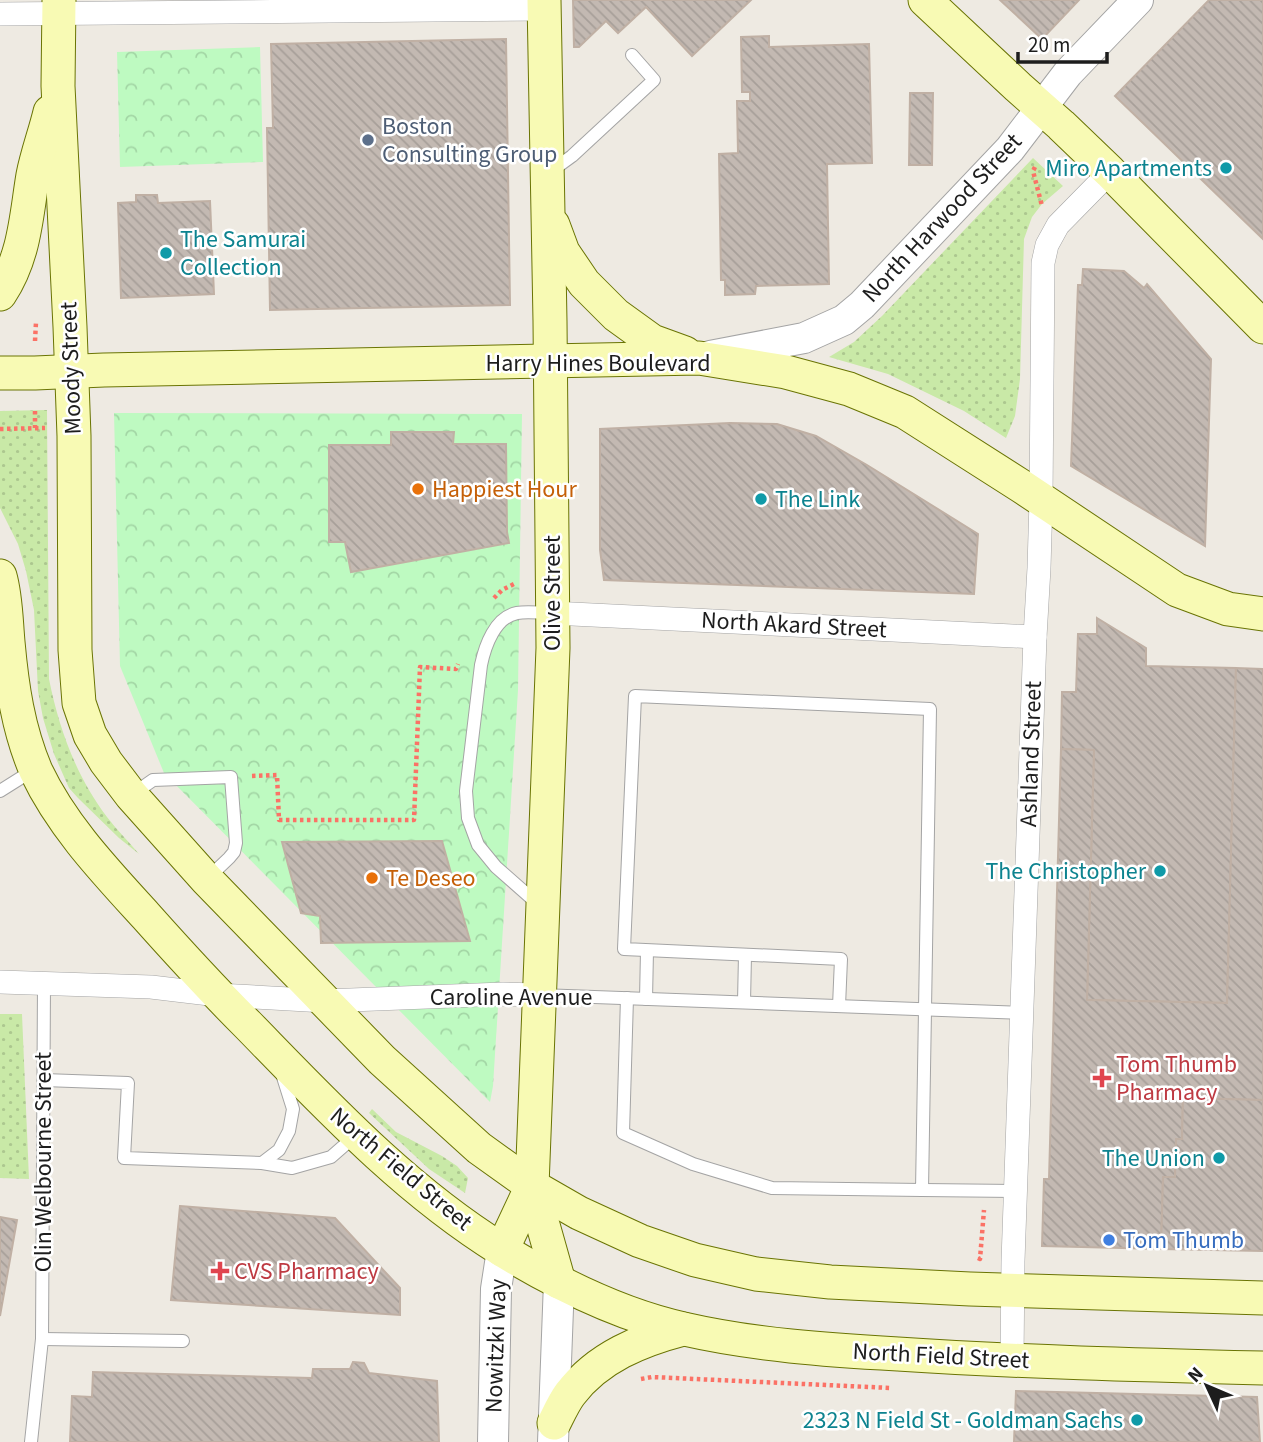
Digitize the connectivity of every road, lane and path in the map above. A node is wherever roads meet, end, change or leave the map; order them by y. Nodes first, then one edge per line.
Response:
1 (925, 0) edge
2 (1138, 0) edge
3 (544, 4) edge
4 (305, 5) edge
5 (59, 7) edge
6 (0, 15) edge
7 (632, 55) dead end
8 (58, 86) junction
9 (1041, 107) junction
10 (1110, 172) junction
11 (547, 174) junction
12 (547, 210) junction
13 (0, 294) edge
14 (1263, 327) edge
15 (35, 328) dead end
16 (36, 346) dead end
17 (699, 358) junction
18 (550, 362) junction
19 (72, 371) junction
20 (0, 373) edge
21 (35, 411) dead end
22 (35, 428) junction
23 (49, 428) dead end
24 (0, 429) edge
25 (1041, 500) junction
26 (0, 576) edge
27 (516, 583) dead end
28 (489, 604) dead end
29 (552, 613) junction
30 (1263, 614) edge
31 (1035, 637) junction
32 (460, 660) dead end
33 (36, 769) junction
34 (231, 776) junction
35 (0, 791) edge
36 (131, 795) junction
37 (207, 880) junction
38 (543, 909) junction
39 (647, 951) junction
40 (746, 955) junction
41 (0, 982) edge
42 (44, 984) junction
43 (218, 995) junction
44 (540, 995) junction
45 (627, 998) junction
46 (646, 999) junction
47 (325, 1001) junction
48 (744, 1002) junction
49 (839, 1006) junction
50 (925, 1009) junction
51 (1022, 1013) junction
52 (275, 1053) junction
53 (44, 1080) junction
54 (356, 1134) junction
55 (262, 1163) junction
56 (532, 1186) junction
57 (922, 1189) junction
58 (985, 1191) junction
59 (1016, 1191) junction
60 (502, 1250) junction
61 (971, 1258) dead end
62 (559, 1282) junction
63 (1013, 1290) junction
64 (1263, 1298) edge
65 (683, 1329) junction
66 (41, 1339) junction
67 (183, 1341) dead end
68 (1012, 1361) junction
69 (1263, 1368) edge
70 (632, 1380) dead end
71 (897, 1388) dead end
72 (554, 1432) edge
73 (31, 1442) edge
74 (493, 1442) edge

1 - 9 main road
2 - 9 street, North Harwood Street
3 - 4 street
3 - 11 main road, Olive Street
4 - 5 street
5 - 6 street
5 - 8 main road, Moody Street
7 - 11 lane
8 - 13 main road
8 - 19 main road, Moody Street
9 - 10 main road
9 - 17 street, North Harwood Street
10 - 14 main road
10 - 25 street, Ashland Street
11 - 12 main road, Olive Street
12 - 17 main road
12 - 18 main road, Olive Street
15 - 16 path
17 - 18 main road, Harry Hines Boulevard
17 - 25 main road, Harry Hines Boulevard
18 - 19 main road, Harry Hines Boulevard
18 - 29 main road, Olive Street
19 - 20 main road, Harry Hines Boulevard
19 - 36 main road, Moody Street
21 - 22 path
22 - 23 path
22 - 24 path
25 - 30 main road, Harry Hines Boulevard
25 - 31 street, Ashland Street
26 - 33 main road, North Field Street
27 - 28 path
29 - 31 street, North Akard Street
29 - 38 main road, Olive Street
29 - 38 lane
31 - 51 street, Ashland Street
32 - 34 path
33 - 35 lane
33 - 43 main road, North Field Street
34 - 36 lane
34 - 37 lane
36 - 37 main road
37 - 47 main road
38 - 44 main road, Olive Street
39 - 40 lane
39 - 46 lane
39 - 50 lane
40 - 48 lane
40 - 49 lane
41 - 42 street, Caroline Avenue
42 - 43 street, Caroline Avenue
42 - 53 lane, Olin Welbourne Street
43 - 47 street, Caroline Avenue
43 - 52 main road, North Field Street
44 - 45 lane, Caroline Avenue
44 - 47 street, Caroline Avenue
44 - 56 main road, Olive Street
45 - 46 lane, Caroline Avenue
45 - 57 lane
46 - 48 lane, Caroline Avenue
47 - 56 main road
48 - 49 lane, Caroline Avenue
49 - 50 lane, Caroline Avenue
50 - 51 lane, Caroline Avenue
50 - 57 lane
51 - 59 street, Ashland Street
52 - 54 main road, North Field Street
52 - 55 lane
53 - 55 lane
53 - 66 lane, Olin Welbourne Street
54 - 55 lane
54 - 60 main road, North Field Street
56 - 60 main road, Olive Street
56 - 62 main road, Olive Street
56 - 63 main road
57 - 58 lane
58 - 59 lane
58 - 61 path
59 - 63 street, Ashland Street
60 - 62 main road, North Field Street
60 - 74 street, Nowitzki Way
62 - 65 main road, North Field Street
62 - 72 street
63 - 64 main road
63 - 68 street, Ashland Street
65 - 68 main road, North Field Street
65 - 72 main road
66 - 67 lane
66 - 73 lane, Olin Welbourne Street
68 - 69 main road, North Field Street
70 - 71 path

